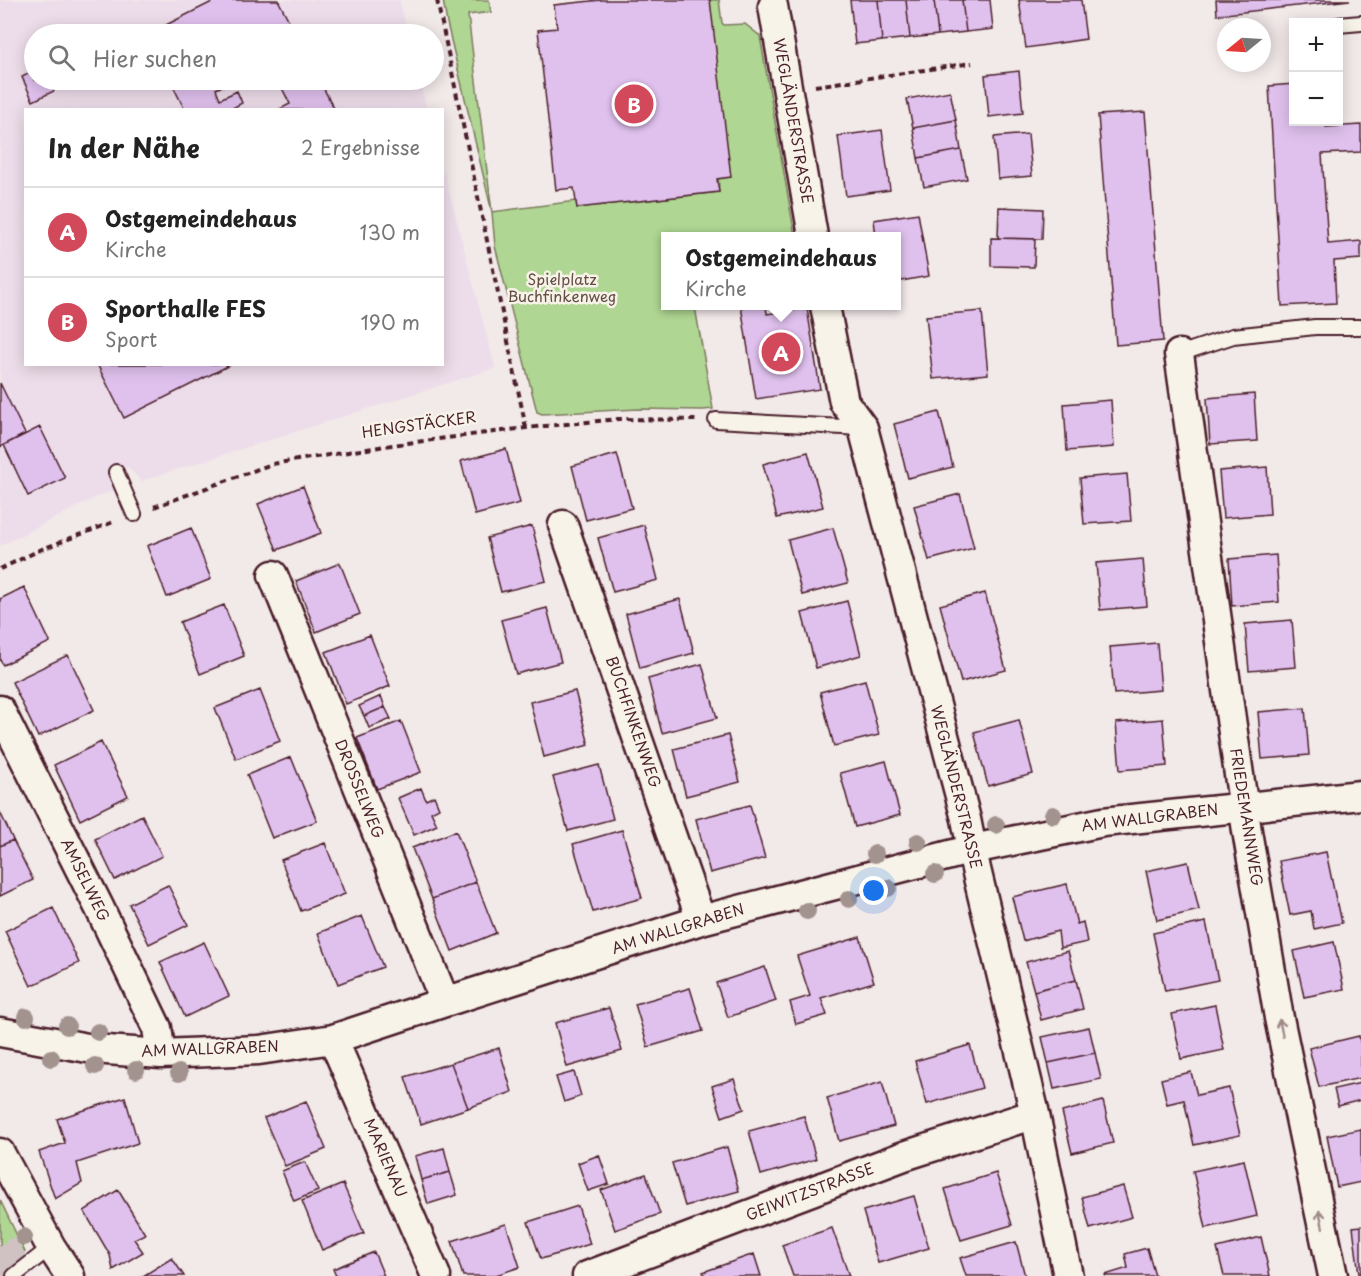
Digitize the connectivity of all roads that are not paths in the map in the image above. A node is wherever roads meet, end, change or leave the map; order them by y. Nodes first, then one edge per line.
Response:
1 (773, 6) dead end
2 (1361, 23) edge
3 (1343, 25) edge
4 (812, 232) edge
5 (826, 310) edge
6 (1361, 327) edge
7 (1179, 354) joint
8 (716, 420) road end
9 (863, 428) junction
10 (116, 472) dead end
11 (134, 514) road end
12 (564, 525) dead end
13 (273, 575) dead end
14 (0, 710) edge
15 (1361, 795) edge
16 (1244, 807) junction
17 (972, 849) junction
18 (701, 920) junction
19 (445, 1002) junction
20 (0, 1032) edge
21 (333, 1039) junction
22 (161, 1054) junction
23 (1035, 1114) junction
24 (0, 1153) edge
25 (51, 1247) junction
26 (14, 1276) edge
27 (70, 1276) edge
28 (436, 1276) edge
29 (587, 1276) edge
30 (1068, 1276) edge
31 (1333, 1276) edge

1 - 4 street, WEGLÄNDERSTRASSE
2 - 3 lane
5 - 9 street, WEGLÄNDERSTRASSE
6 - 7 lane
7 - 16 street, FRIEDEMANNWEG
8 - 9 lane
9 - 17 street, WEGLÄNDERSTRASSE
10 - 11 lane
12 - 18 street, BUCHFINKENWEG
13 - 19 street, DROSSELWEG
14 - 22 street, AMSELWEG
15 - 16 street, AM WALLGRABEN
16 - 17 street, AM WALLGRABEN
31 -> 16 street, FRIEDEMANNWEG
17 - 18 street, AM WALLGRABEN
17 - 23 street, WEGLÄNDERSTRASSE
18 - 19 street, AM WALLGRABEN
19 - 21 street, AM WALLGRABEN
20 - 22 street, AM WALLGRABEN
21 - 22 street, AM WALLGRABEN
21 - 28 street, MARIENAU
23 - 29 street, GEIWITZSTRASSE
23 - 30 street, WEGLÄNDERSTRASSE
24 - 25 street
25 - 26 lane
25 - 27 street

